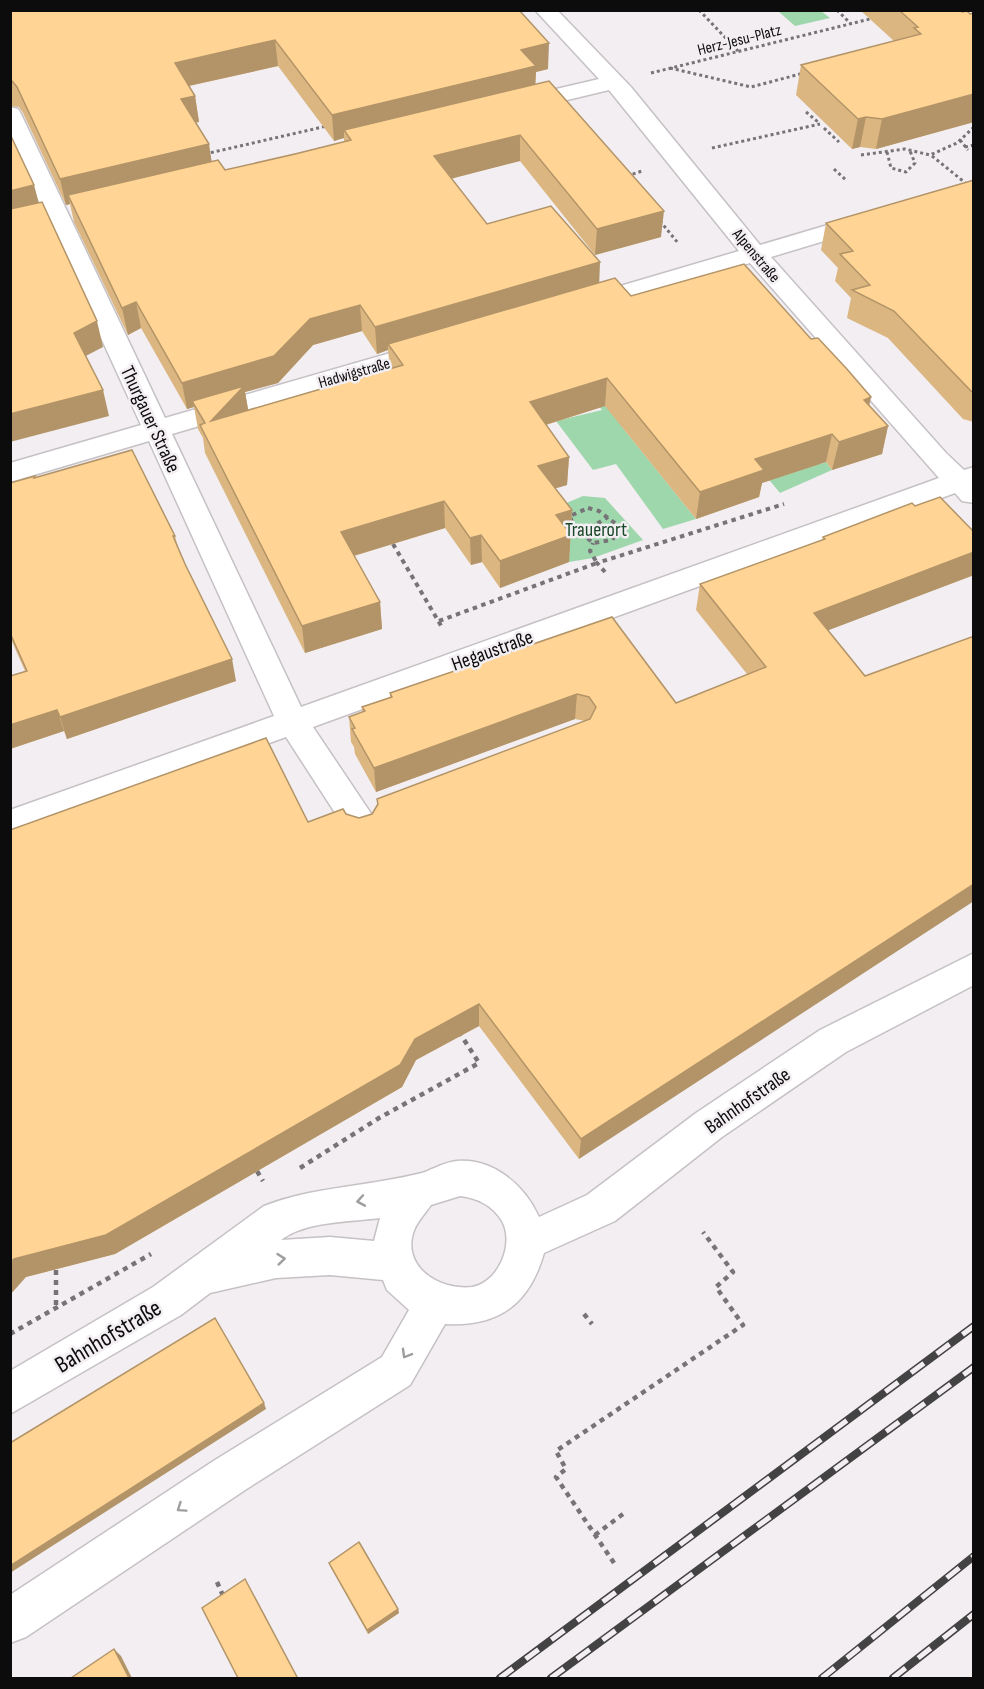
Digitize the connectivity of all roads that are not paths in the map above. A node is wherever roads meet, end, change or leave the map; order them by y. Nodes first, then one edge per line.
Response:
1 (545, 10) edge
2 (614, 82) junction
3 (499, 109) edge
4 (10, 114) edge
5 (894, 212) edge
6 (754, 253) junction
7 (565, 309) edge
8 (451, 343) edge
9 (156, 430) junction
10 (10, 473) edge
11 (969, 484) edge
12 (293, 723) junction
13 (365, 817) edge
14 (10, 824) edge
15 (974, 968) edge
16 (418, 1191) junction
17 (526, 1242) junction
18 (394, 1262) junction
19 (203, 1275) junction
20 (435, 1304) junction
21 (10, 1394) edge
22 (10, 1621) edge

1 - 2 street, Alpenstraße
2 - 3 street
2 - 6 street, Alpenstraße
4 - 9 street, Thurgauer Straße
5 - 6 street
6 - 7 street
6 - 11 street, Alpenstraße
8 - 9 street, Hadwigstraße
9 - 10 street, Hadwigstraße
9 - 12 street, Thurgauer Straße
11 - 12 street, Hegaustraße
12 - 13 street, Thurgauer Straße
12 - 14 street, Hegaustraße
15 - 17 street, Bahnhofstraße
16 - 17 street, Bahnhofstraße
16 - 18 street, Bahnhofstraße
16 -> 19 street, Bahnhofstraße
17 - 20 street, Bahnhofstraße
19 -> 18 street, Bahnhofstraße
18 - 20 street, Bahnhofstraße
19 - 21 street, Bahnhofstraße
20 -> 22 street

